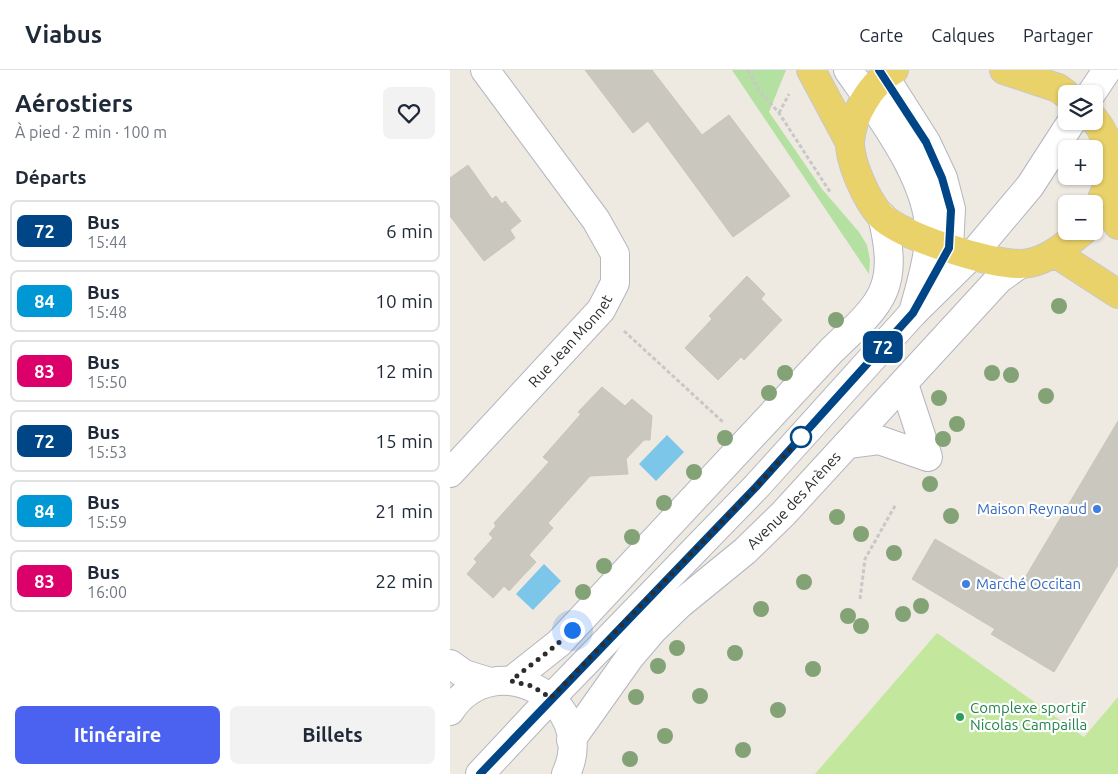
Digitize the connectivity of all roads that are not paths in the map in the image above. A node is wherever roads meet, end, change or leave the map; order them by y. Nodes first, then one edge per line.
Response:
1 (485, 70) edge
2 (811, 70) edge
3 (848, 70) edge
4 (1004, 70) edge
5 (1107, 70) edge
6 (886, 72) edge
7 (1035, 74) edge
8 (1097, 85) edge
9 (1058, 88) edge
10 (868, 98) junction
11 (1066, 130) edge
12 (1103, 130) edge
13 (850, 143) junction
14 (1115, 146) edge
15 (1103, 195) edge
16 (1103, 212) edge
17 (882, 216) junction
18 (1118, 225) edge
19 (1072, 240) edge
20 (950, 248) junction
21 (1055, 253) junction
22 (1020, 264) junction
23 (1118, 294) edge
24 (913, 313) junction
25 (904, 384) junction
26 (848, 444) junction
27 (450, 473) edge
28 (450, 664) edge
29 (501, 682) junction
30 (551, 698) junction
31 (450, 712) edge
32 (571, 740) junction
33 (480, 774) edge
34 (566, 774) edge

1 - 27 street, Rue Jean Monnet
2 - 13 main road
3 - 10 street
4 - 7 main road
5 - 8 street
6 - 10 main road
6 - 20 street
7 - 9 main road
10 - 13 main road
10 - 20 street
11 - 20 street
12 - 14 main road
13 - 17 main road
14 - 15 main road
16 - 18 main road
17 - 20 main road
17 - 29 street
19 - 21 main road
20 - 22 main road
20 - 24 street
20 - 24 street
21 - 22 main road
21 - 23 main road
22 - 25 street, Avenue des Arènes
24 - 30 street
25 - 26 street, Avenue des Arènes
25 - 26 street
26 - 32 street, Avenue des Arènes
28 - 29 street
29 - 30 street
29 - 31 street
30 - 32 street
30 - 33 street
32 - 34 street

